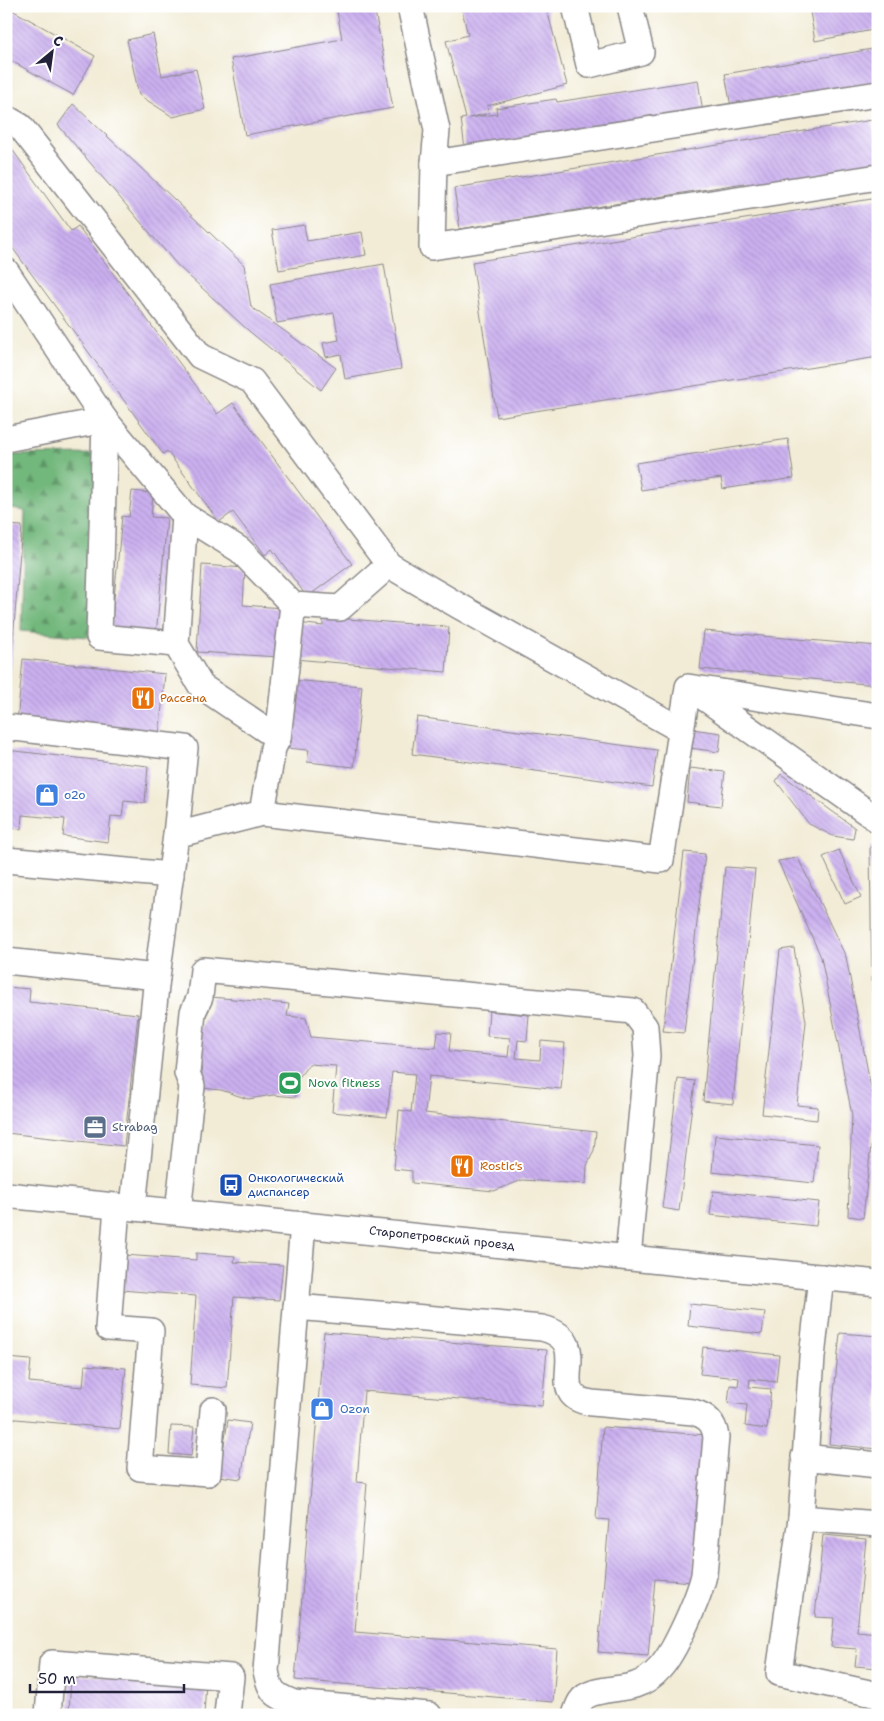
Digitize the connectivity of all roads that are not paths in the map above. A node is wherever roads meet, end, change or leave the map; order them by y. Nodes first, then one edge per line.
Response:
1 (410, 6) edge
2 (575, 6) edge
3 (630, 6) edge
4 (878, 94) edge
5 (6, 118) edge
6 (434, 164) junction
7 (878, 176) edge
8 (6, 272) edge
9 (105, 420) junction
10 (6, 438) edge
11 (185, 516) junction
12 (389, 565) junction
13 (293, 605) junction
14 (176, 644) junction
15 (688, 686) junction
16 (878, 716) edge
17 (6, 727) edge
18 (681, 730) junction
19 (278, 738) junction
20 (262, 813) junction
21 (878, 820) edge
22 (176, 836) junction
23 (6, 860) edge
24 (171, 875) junction
25 (6, 961) edge
26 (157, 978) junction
27 (6, 1195) edge
28 (125, 1207) junction
29 (178, 1212) junction
30 (303, 1224) junction
31 (628, 1257) junction
32 (821, 1277) junction
33 (878, 1283) edge
34 (296, 1307) junction
35 (213, 1410) dead end
36 (804, 1457) junction
37 (878, 1465) edge
38 (801, 1518) junction
39 (878, 1524) edge
40 (878, 1695) edge
41 (48, 1715) edge
42 (228, 1715) edge
43 (429, 1715) edge
44 (575, 1715) edge

1 - 6 street
2 - 3 street
4 - 6 street
5 - 12 street
6 - 7 street
8 - 9 street
9 - 10 street
9 - 11 street
9 - 14 street
11 - 13 street
11 - 14 street
12 - 13 street
12 - 18 street
13 - 19 street
14 - 19 street
15 - 16 street
15 - 18 street
15 - 21 street
17 - 22 street
18 - 20 street
19 - 20 street
20 - 22 street
22 - 24 street
23 - 24 street
24 - 26 street
25 - 26 street
26 - 28 street
27 - 28 street, Старопетровский проезд
28 - 29 street, Старопетровский проезд
28 - 35 street
29 - 30 street, Старопетровский проезд
29 - 31 street
30 - 31 street, Старопетровский проезд
30 - 34 street
31 - 32 street, Старопетровский проезд
32 - 33 street, Старопетровский проезд
32 - 36 street
34 - 43 street
34 - 44 street
36 - 37 street
36 - 38 street
38 - 39 street
38 - 40 street
41 - 42 street

